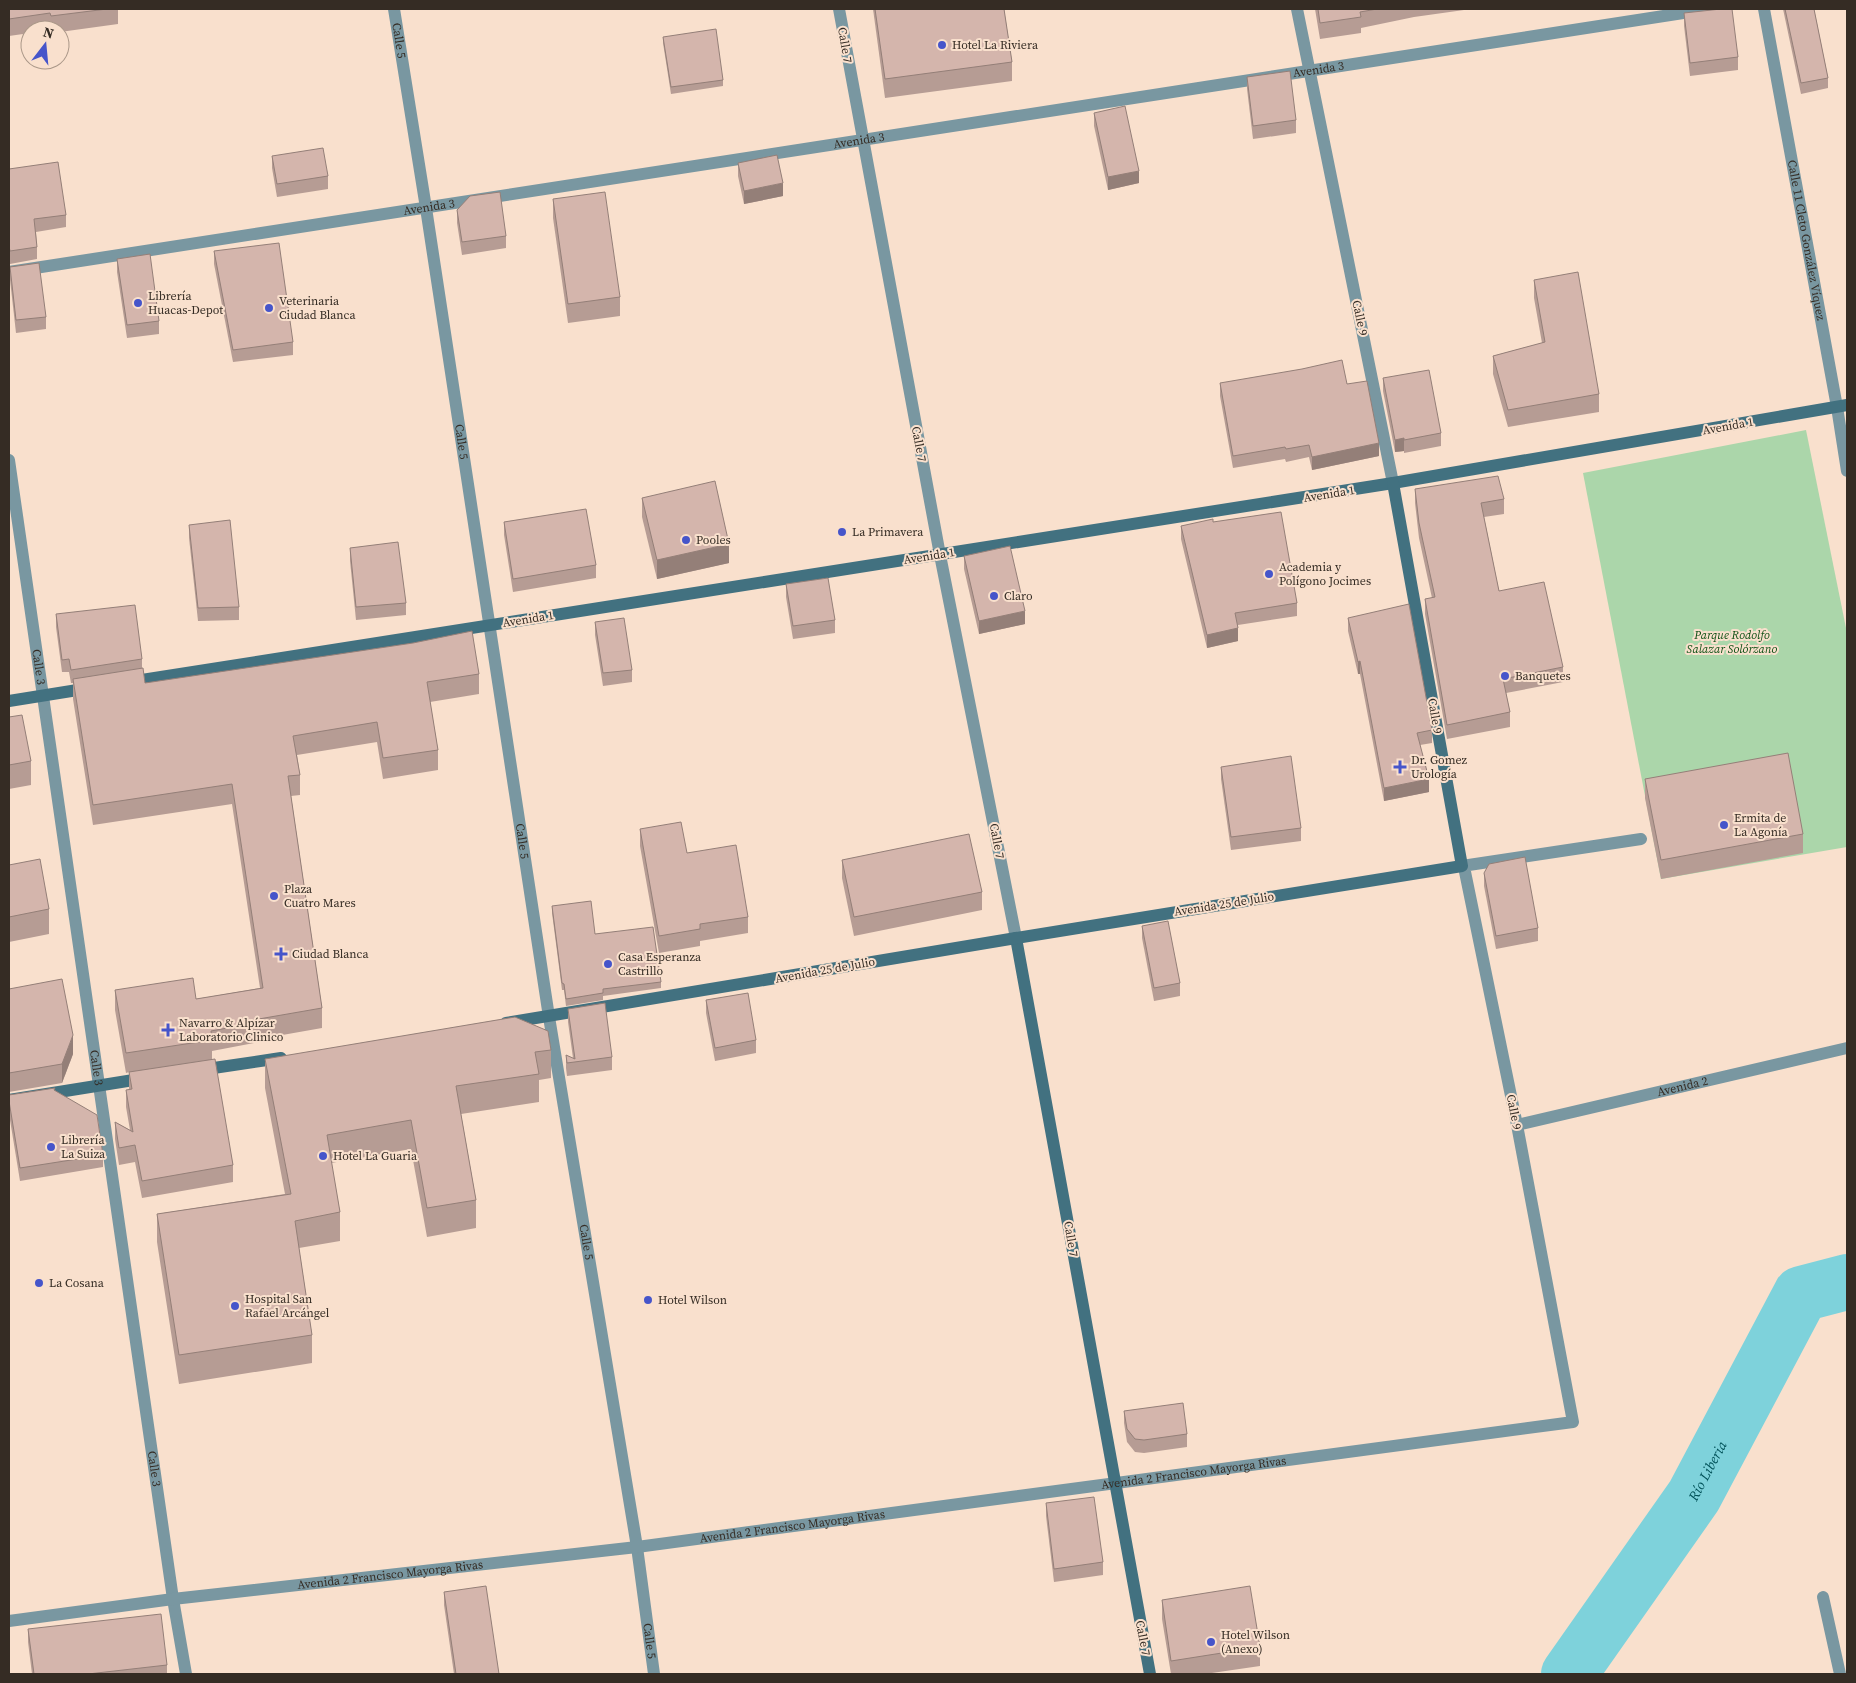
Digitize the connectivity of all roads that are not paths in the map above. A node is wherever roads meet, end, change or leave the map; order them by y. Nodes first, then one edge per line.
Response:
1 (394, 9) edge
2 (839, 9) edge
3 (1297, 9) edge
4 (1709, 9) edge
5 (1764, 9) edge
6 (1309, 71) junction
7 (862, 140) junction
8 (426, 208) junction
9 (9, 272) edge
10 (1842, 406) edge
11 (9, 460) edge
12 (1847, 471) edge
13 (1393, 484) junction
14 (940, 554) junction
15 (489, 625) junction
16 (120, 683) edge
17 (101, 686) edge
18 (43, 696) junction
19 (9, 701) edge
20 (1640, 840) dead end
21 (1462, 866) junction
22 (1016, 938) junction
23 (549, 1017) junction
24 (490, 1026) edge
25 (1847, 1048) edge
26 (294, 1056) edge
27 (187, 1072) edge
28 (158, 1076) edge
29 (99, 1085) junction
30 (9, 1100) edge
31 (1517, 1125) junction
32 (1573, 1422) joint
33 (1114, 1482) junction
34 (637, 1547) junction
35 (1823, 1597) dead end
36 (173, 1599) junction
37 (9, 1621) edge
38 (186, 1674) edge
39 (654, 1674) edge
40 (1150, 1674) edge
41 (1840, 1674) edge

1 - 8 street, Calle 5
2 - 7 street, Calle 7
3 - 6 street, Calle 9
4 - 6 street, Avenida 3
5 - 10 street, Calle 11 Cleto González Víquez
6 - 7 street, Avenida 3
6 - 13 street, Calle 9
7 - 8 street, Avenida 3
7 - 14 street, Calle 7
8 - 9 street, Avenida 3
8 - 15 street, Calle 5
10 - 12 street, Calle 11 Cleto González Víquez
10 - 13 street, Avenida 1
11 - 18 street, Calle 3
13 - 14 street, Avenida 1
13 - 21 street, Calle 9
14 - 15 street, Avenida 1
14 - 22 street, Calle 7
15 - 16 street, Avenida 1
15 - 23 street, Calle 5
17 - 18 street
18 - 19 street
18 - 29 street, Calle 3
20 - 21 street, Avenida 25 de Julio
21 - 22 street, Avenida 25 de Julio
21 - 31 street, Calle 9
22 - 23 street, Avenida 25 de Julio
22 - 33 street, Calle 7
23 - 24 street, Avenida 25 de Julio
23 - 34 street, Calle 5
25 - 31 street, Avenida 2
26 - 27 street
28 - 29 street
29 - 30 street
29 - 36 street, Calle 3
31 - 32 street, Calle 9
32 - 33 street, Avenida 2 Francisco Mayorga Rivas
33 - 34 street, Avenida 2 Francisco Mayorga Rivas
33 - 40 street, Calle 7
34 - 36 street, Avenida 2 Francisco Mayorga Rivas
34 - 39 street, Calle 5
35 - 41 street
36 - 37 street, Avenida 2 Francisco Mayorga Rivas
36 - 38 street, Calle 3

